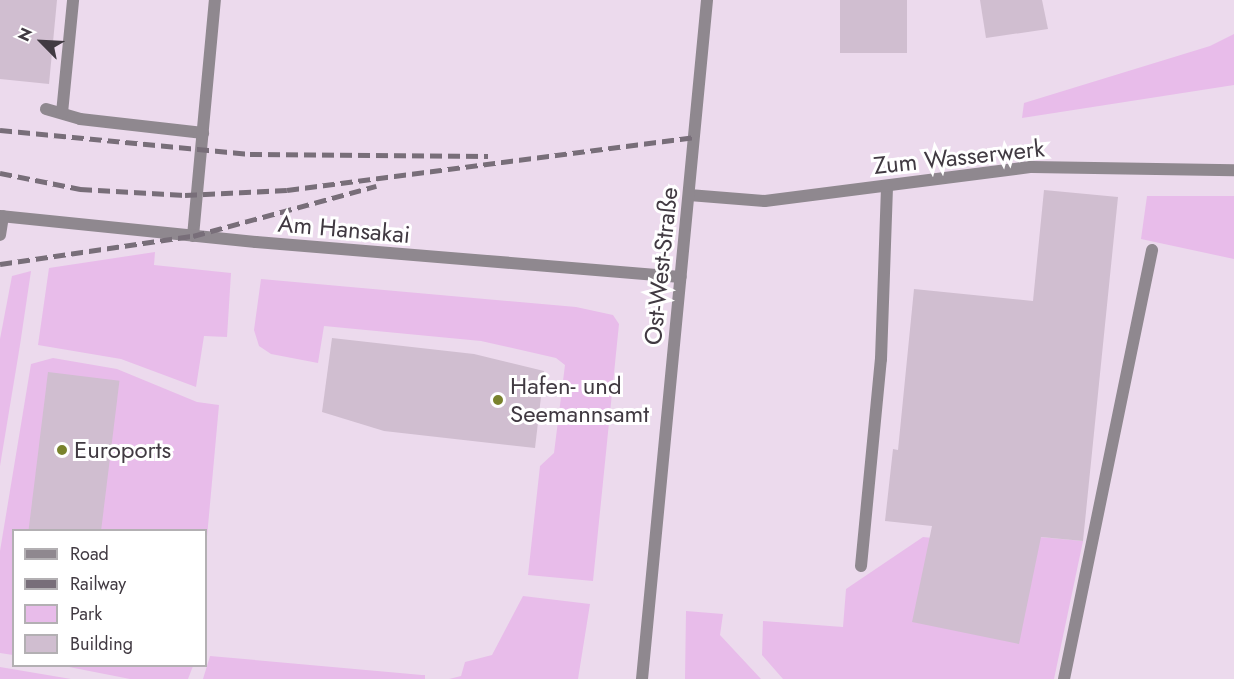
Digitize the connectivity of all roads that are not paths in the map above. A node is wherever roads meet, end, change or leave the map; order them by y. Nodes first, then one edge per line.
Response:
1 (73, 0) edge
2 (215, 0) edge
3 (707, 0) edge
4 (46, 109) dead end
5 (62, 113) junction
6 (203, 133) junction
7 (1234, 170) edge
8 (887, 186) junction
9 (689, 195) junction
10 (2, 216) edge
11 (0, 235) edge
12 (193, 236) junction
13 (1152, 250) dead end
14 (681, 277) junction
15 (861, 566) dead end
16 (642, 679) edge
17 (1064, 679) edge

1 - 5 street
2 - 6 street
3 - 9 street, Ost-West-Straße
4 - 5 street
5 - 6 street
6 - 12 street
7 - 8 street, Zum Wasserwerk
8 - 9 street, Zum Wasserwerk
8 - 15 street
9 - 14 street, Ost-West-Straße
10 - 11 street, Am Hansakai
10 - 12 street, Am Hansakai
12 - 14 street, Am Hansakai
13 - 17 street
14 - 16 street, Ost-West-Straße

